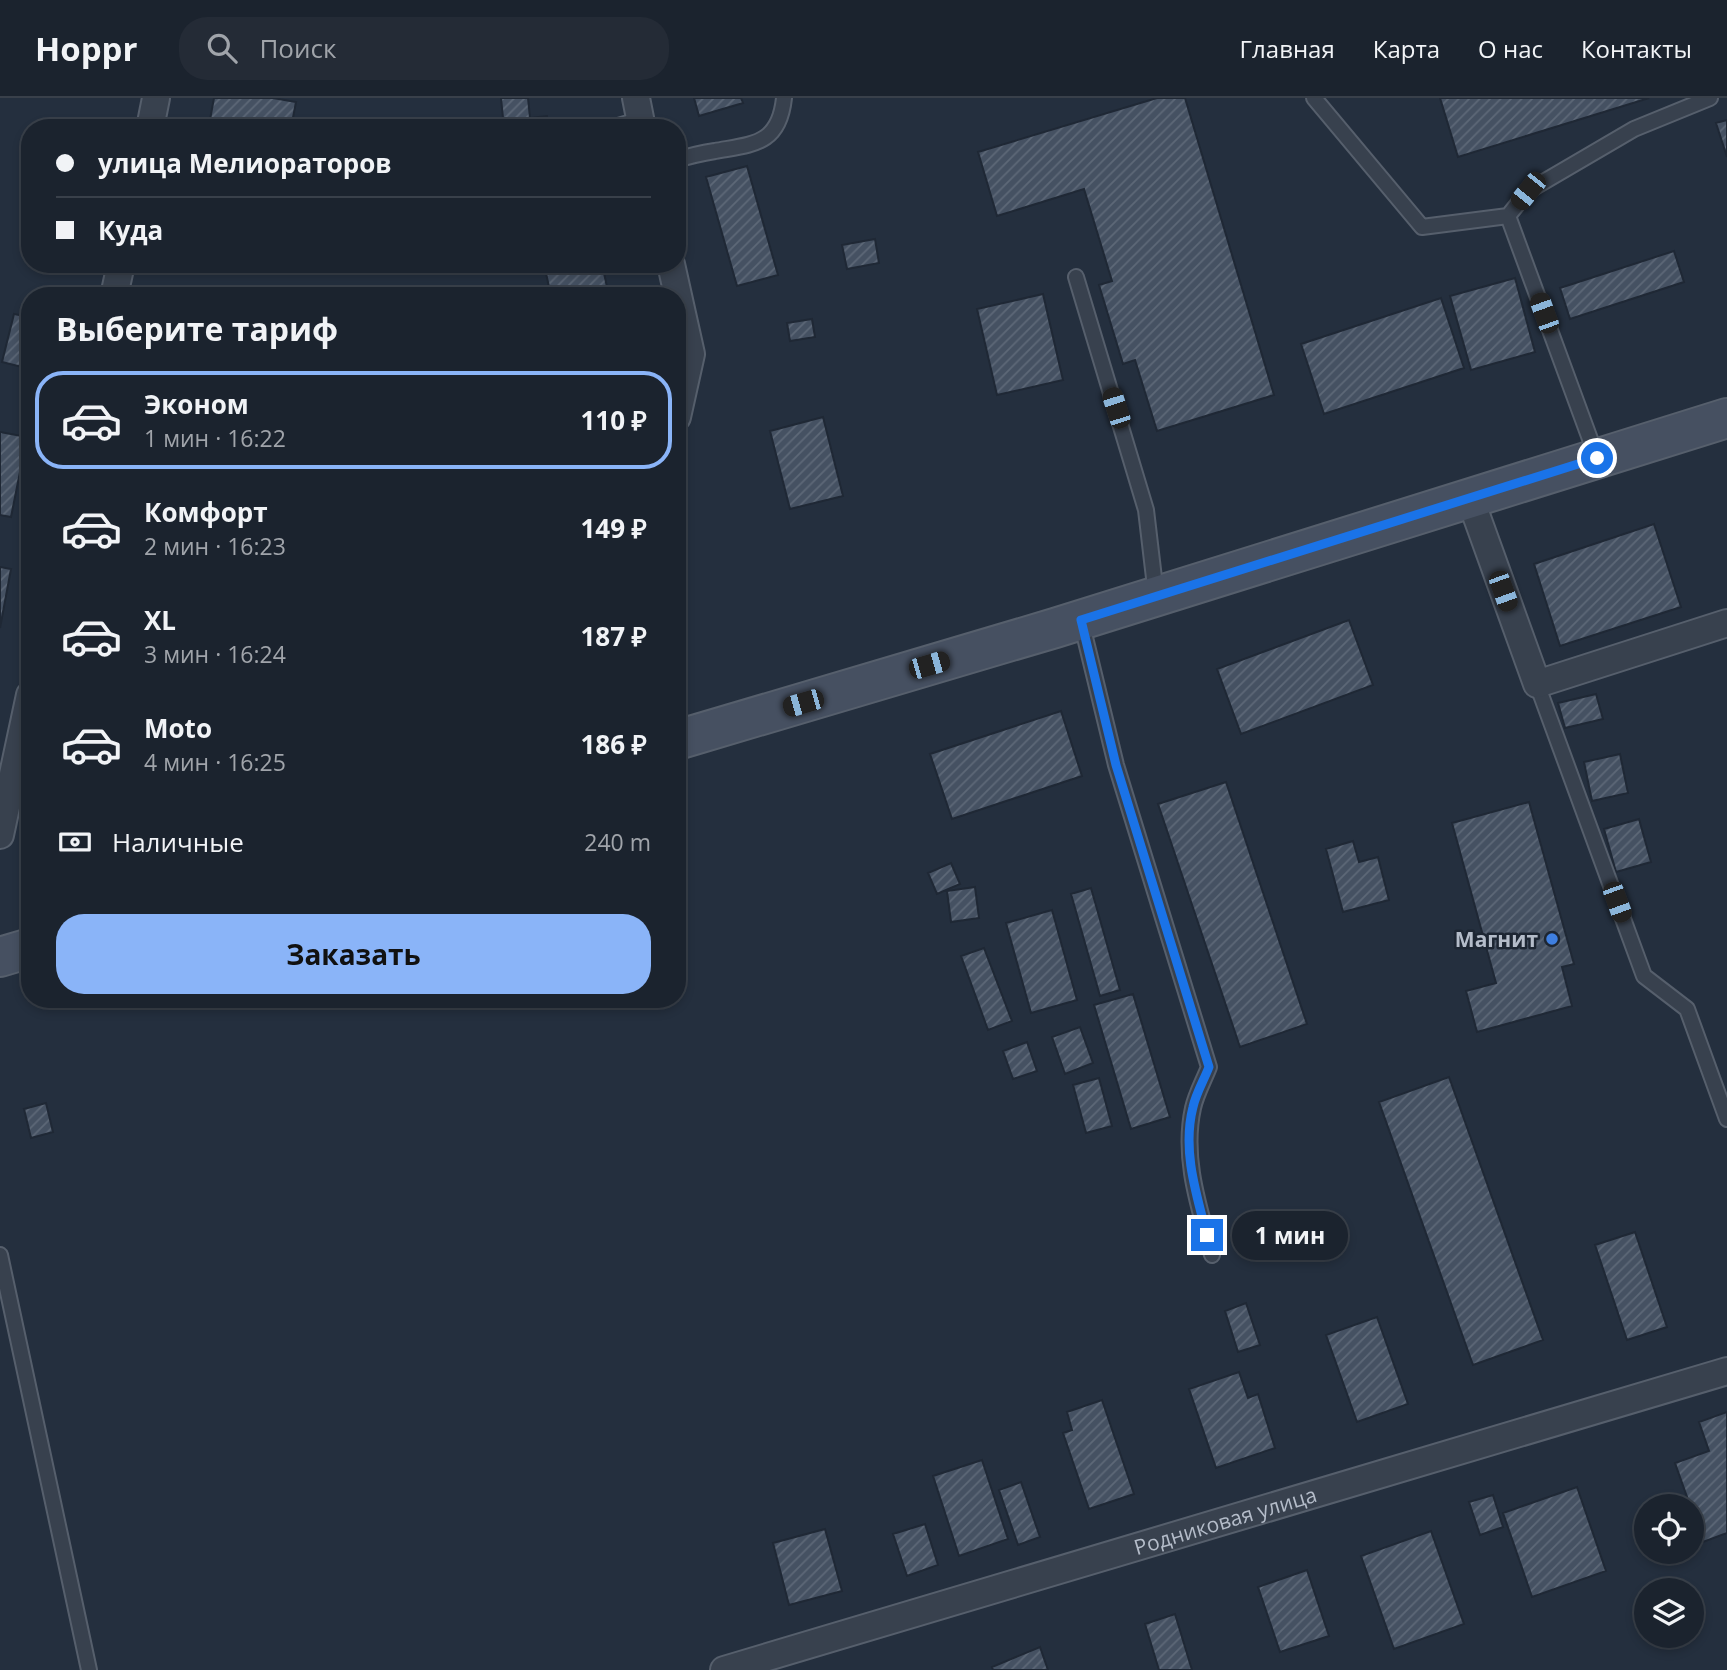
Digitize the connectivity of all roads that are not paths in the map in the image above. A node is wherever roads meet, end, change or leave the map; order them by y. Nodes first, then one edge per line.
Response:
1 (156, 98) edge
2 (784, 98) edge
3 (1314, 98) edge
4 (1710, 98) edge
5 (152, 119) edge
6 (686, 158) edge
7 (1508, 216) junction
8 (1076, 277) dead end
9 (686, 332) edge
10 (686, 376) edge
11 (1727, 418) edge
12 (1597, 458) junction
13 (1470, 498) junction
14 (1156, 596) junction
15 (1081, 620) junction
16 (1727, 623) edge
17 (1537, 684) junction
18 (686, 737) edge
19 (21, 745) edge
20 (0, 835) edge
21 (21, 950) edge
22 (0, 957) edge
23 (1727, 1119) edge
24 (0, 1255) edge
25 (1212, 1255) dead end
26 (1727, 1371) edge
27 (89, 1670) edge
28 (724, 1670) edge

1 - 5 street
2 - 6 lane
3 - 7 lane
4 - 7 lane
7 - 12 lane
8 - 14 lane
9 - 10 street
11 - 12 street
12 - 13 street
13 - 14 street
13 - 17 street
14 - 15 street
15 - 18 street
15 - 25 lane
16 - 17 street
17 - 23 lane
19 - 20 street
21 - 22 street
24 - 27 lane
26 - 28 street, Родниковая улица

